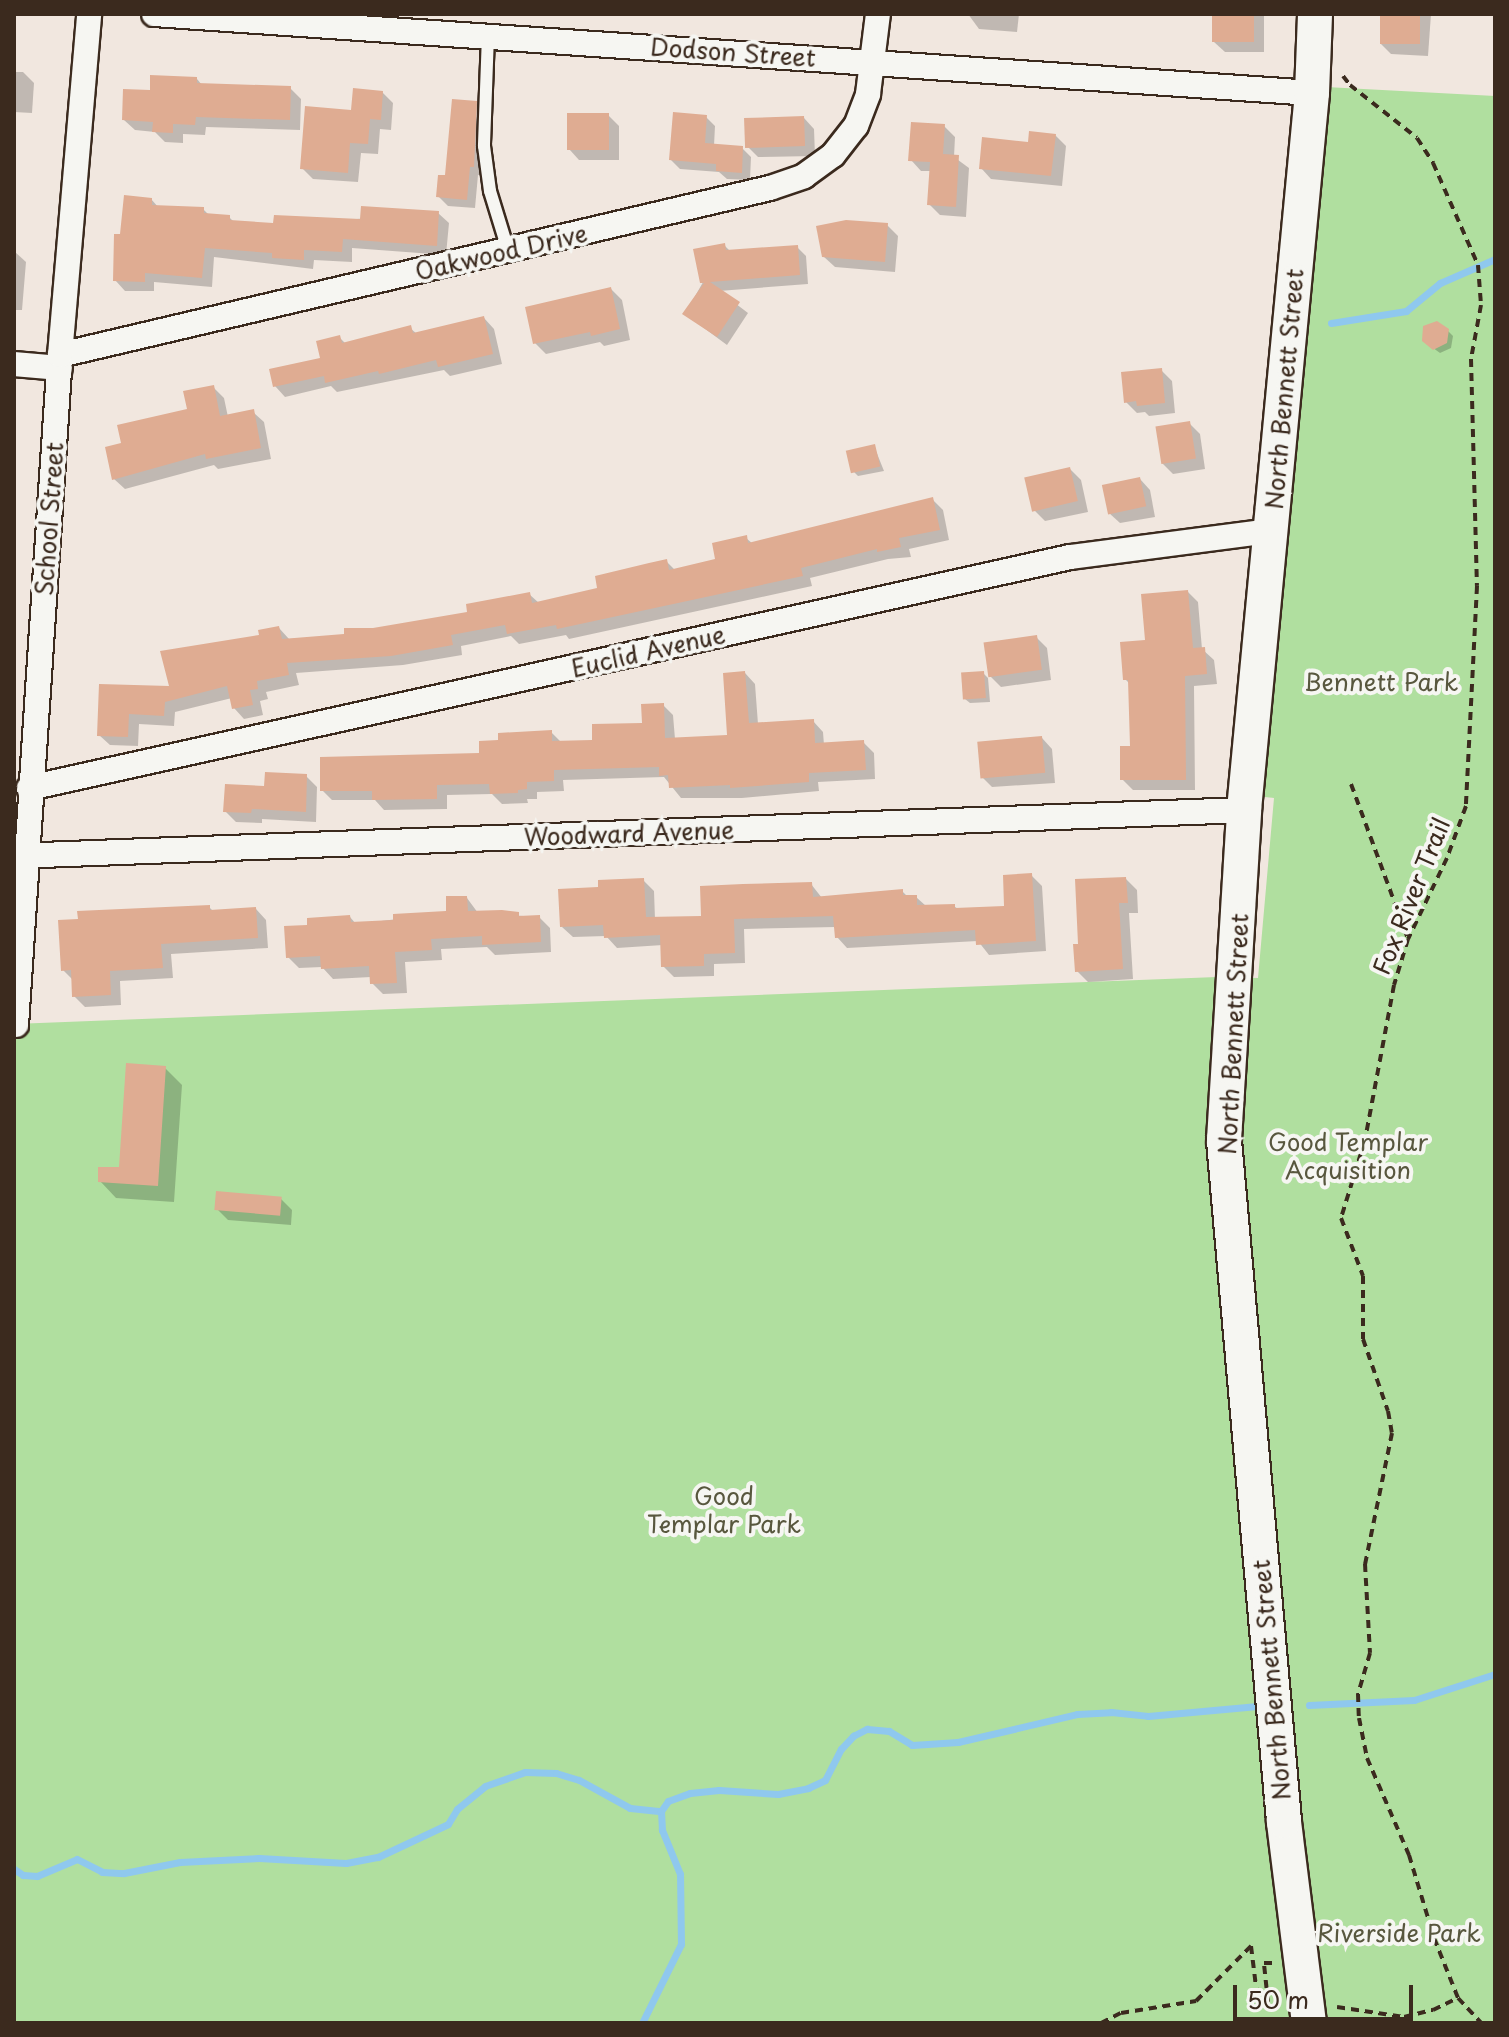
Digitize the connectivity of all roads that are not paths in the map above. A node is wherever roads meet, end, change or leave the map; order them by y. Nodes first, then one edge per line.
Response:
1 (89, 14) edge
2 (154, 14) edge
3 (878, 14) edge
4 (1315, 14) edge
5 (482, 28) edge
6 (874, 62) junction
7 (1312, 93) junction
8 (508, 250) junction
9 (60, 362) junction
10 (14, 364) edge
11 (1270, 531) junction
12 (29, 788) junction
13 (1244, 810) junction
14 (20, 856) edge
15 (16, 1025) edge
16 (1318, 2014) edge

1 - 9 street, School Street
2 - 5 street, Dodson Street
3 - 6 street, Oakwood Drive
4 - 7 main road, North Bennett Street
5 - 6 street, Dodson Street
5 - 8 lane
6 - 7 street, Dodson Street
6 - 8 street, Oakwood Drive
7 - 11 main road, North Bennett Street
8 - 9 street, Oakwood Drive
9 - 10 street, Oakwood Drive
9 - 12 street, School Street
11 - 12 street, Euclid Avenue
11 - 13 main road, North Bennett Street
12 - 14 street, School Street
13 - 14 street, Woodward Avenue
13 - 16 main road, North Bennett Street
14 - 15 street, School Street

